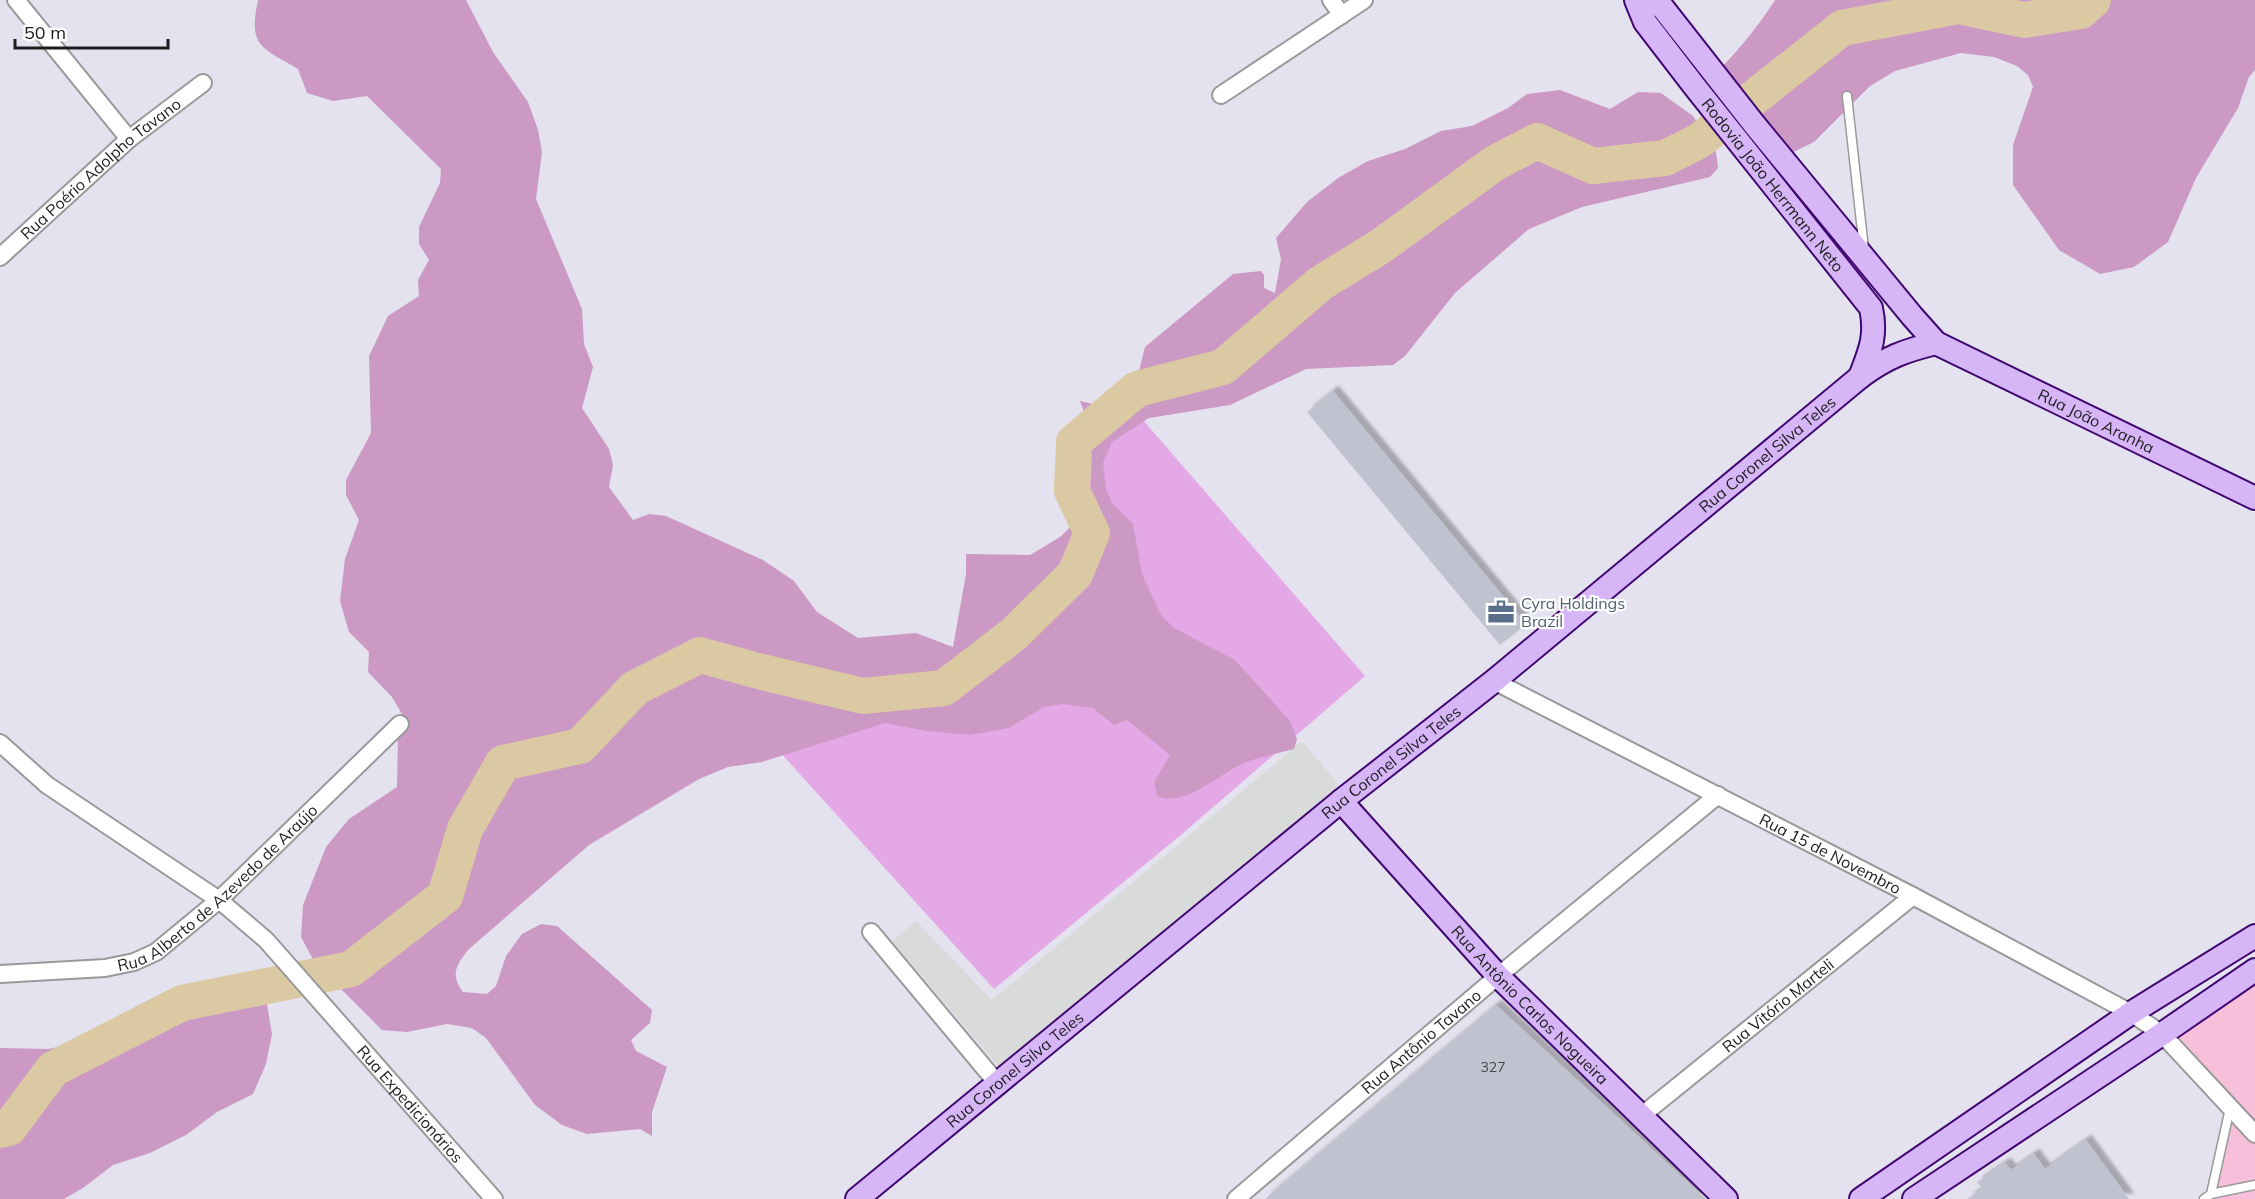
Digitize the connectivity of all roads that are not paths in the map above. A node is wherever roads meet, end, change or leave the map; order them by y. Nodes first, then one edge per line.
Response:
1 (5, 0) edge
2 (16, 0) edge
3 (1331, 0) edge
4 (1364, 0) edge
5 (1636, 0) edge
6 (1652, 0) edge
7 (0, 4) edge
8 (1342, 15) junction
9 (202, 83) dead end
10 (1221, 95) dead end
11 (1847, 96) dead end
12 (129, 140) junction
13 (0, 257) edge
14 (1866, 258) junction
15 (1936, 343) junction
16 (1860, 377) junction
17 (2255, 498) edge
18 (1494, 681) junction
19 (400, 724) dead end
20 (0, 743) edge
21 (1718, 795) junction
22 (1341, 801) junction
23 (1913, 896) junction
24 (219, 900) junction
25 (871, 932) dead end
26 (2255, 936) edge
27 (2255, 970) edge
28 (0, 974) edge
29 (1497, 976) junction
30 (2131, 1013) junction
31 (2162, 1034) junction
32 (997, 1083) junction
33 (2230, 1108) junction
34 (1641, 1116) junction
35 (2255, 1134) edge
36 (2255, 1185) edge
37 (2208, 1196) edge
38 (494, 1199) edge
39 (857, 1199) edge
40 (1236, 1199) edge
41 (1726, 1199) edge
42 (1861, 1199) edge
43 (1914, 1199) edge

1 - 7 street
2 - 12 street
3 - 8 street
4 - 8 street
5 - 16 main road, Rodovia João Herrmann Neto
6 - 14 main road, Rodovia João Herrmann Neto
8 - 10 street
9 - 12 street, Rua Poério Adolpho Tavano
11 - 14 lane
12 - 13 street, Rua Poério Adolpho Tavano
14 - 15 main road, Rodovia João Herrmann Neto
15 - 16 main road, Rua Coronel Silva Teles
15 - 17 main road, Rua João Aranha
16 - 18 main road, Rua Coronel Silva Teles
18 - 21 street, Rua 15 de Novembro
18 - 22 main road, Rua Coronel Silva Teles
19 - 24 street, Rua Alberto de Azevedo de Araújo
20 - 24 street, Rua Expedicionários
21 - 23 street, Rua 15 de Novembro
21 - 29 street, Rua Antônio Tavano
22 - 29 main road, Rua Antônio Carlos Nogueira
22 - 32 main road, Rua Coronel Silva Teles
23 - 30 street, Rua 15 de Novembro
23 - 34 street, Rua Vitório Marteli
24 - 28 street, Rua Alberto de Azevedo de Araújo
24 - 38 street, Rua Expedicionários
25 - 32 street
26 - 30 main road
27 - 31 main road
29 - 34 main road, Rua Antônio Carlos Nogueira
29 - 40 street, Rua Antônio Tavano
30 - 31 street, Rua 15 de Novembro
30 - 42 main road
31 - 33 street, Rua 15 de Novembro
31 - 43 main road
32 - 39 main road, Rua Coronel Silva Teles
33 - 35 street, Rua 15 de Novembro
33 - 37 lane
34 - 41 main road, Rua Antônio Carlos Nogueira
36 - 37 lane

